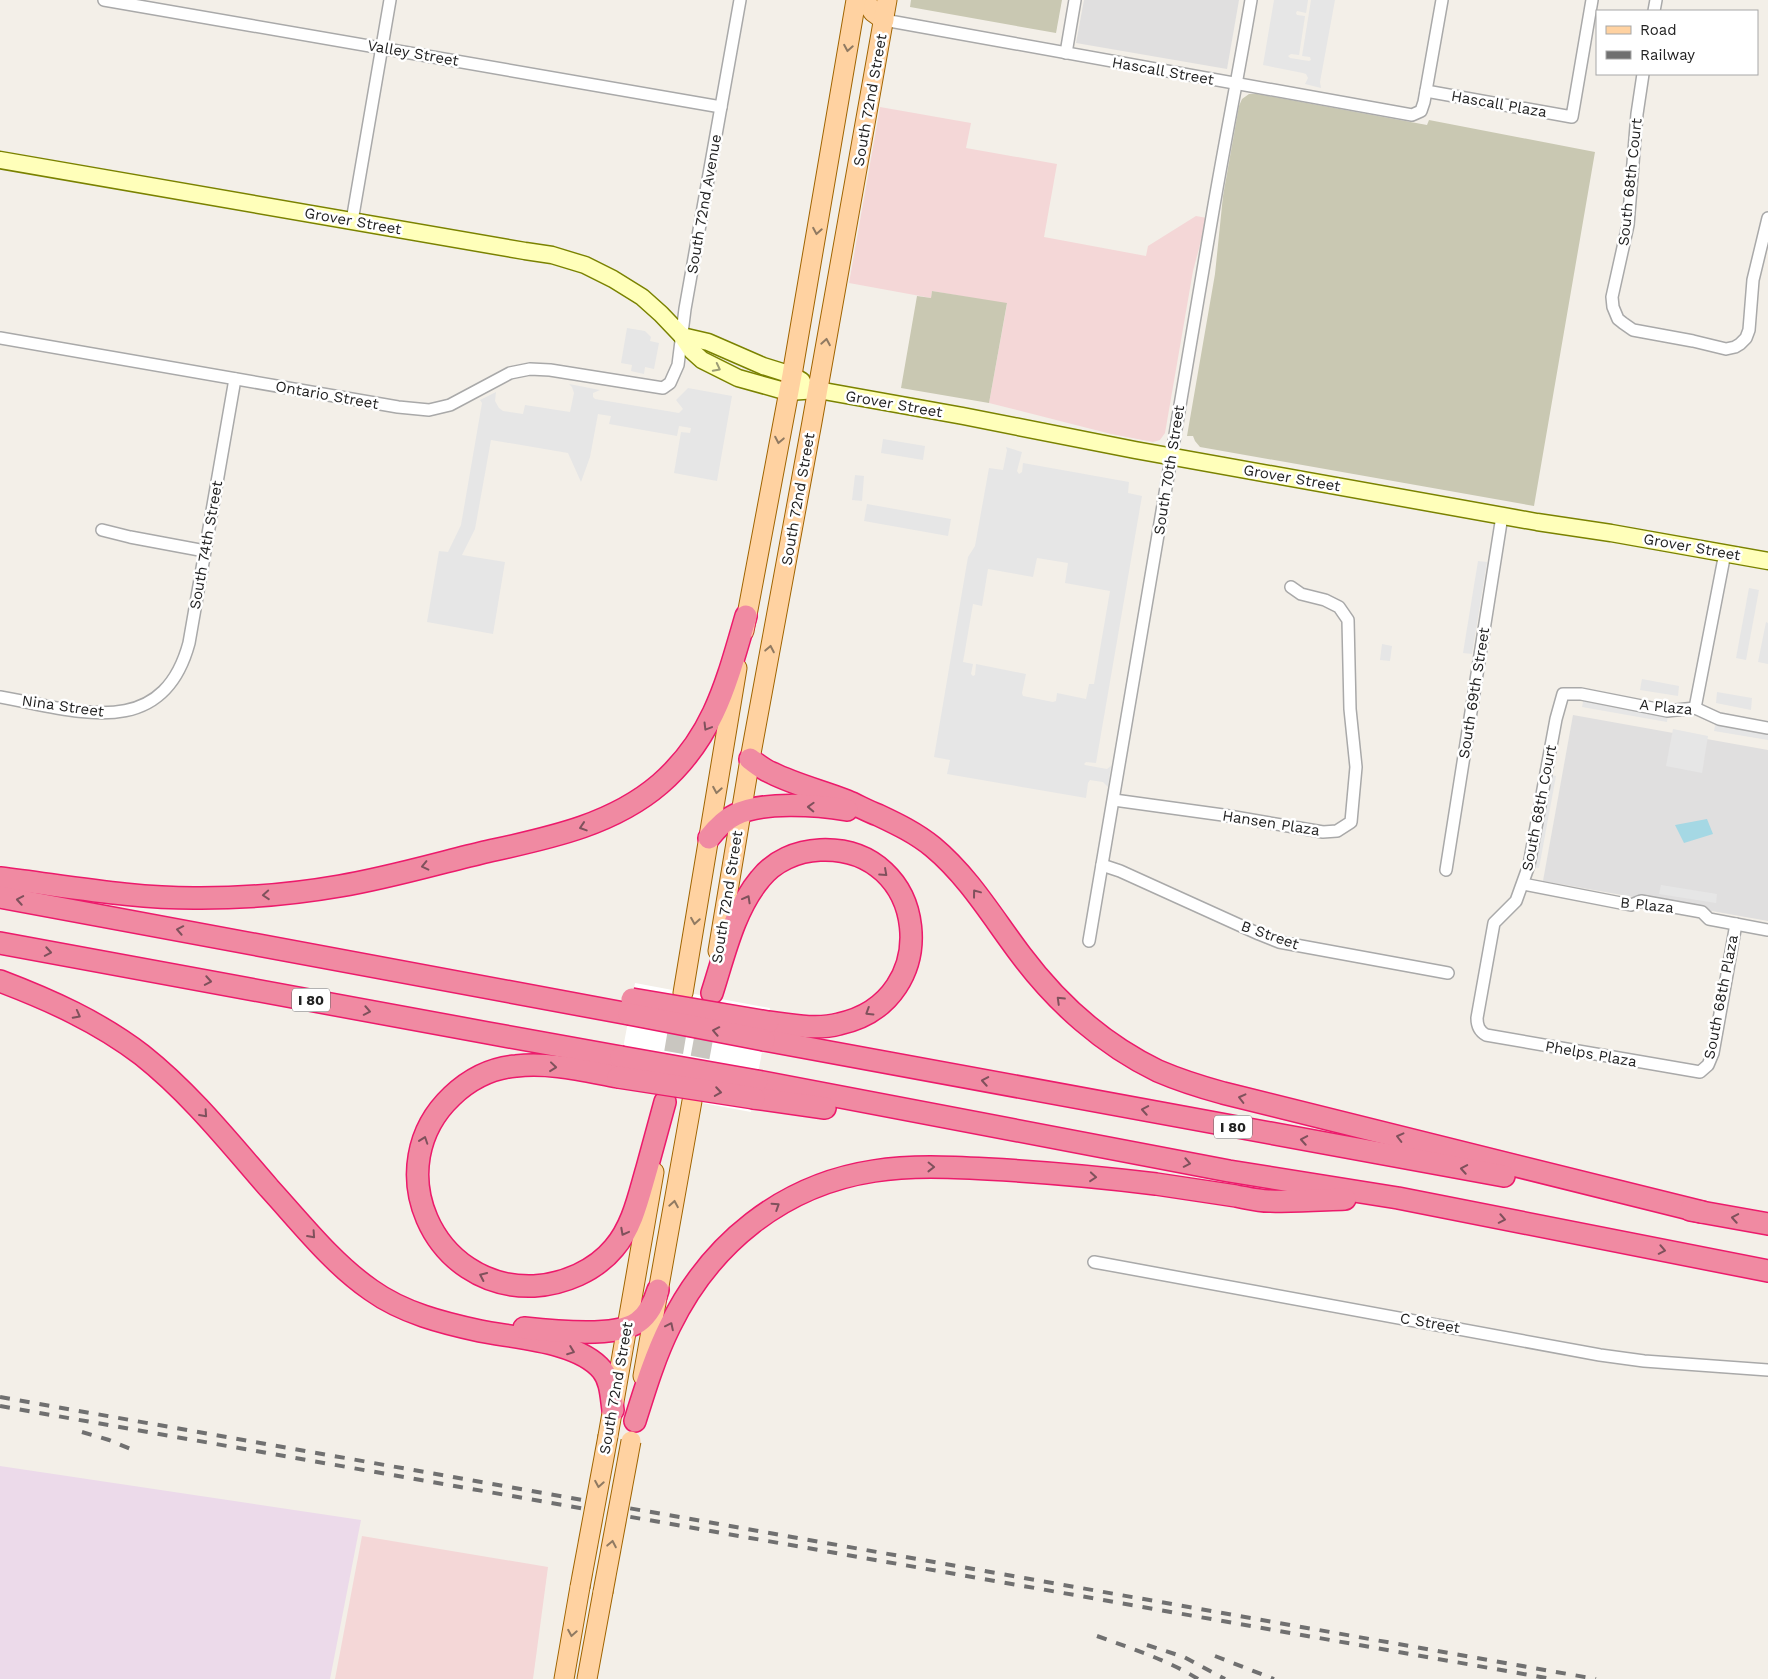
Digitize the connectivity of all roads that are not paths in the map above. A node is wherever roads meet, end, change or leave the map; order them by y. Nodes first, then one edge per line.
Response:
1 (104, 0) edge
2 (390, 0) edge
3 (740, 0) edge
4 (856, 0) edge
5 (865, 0) edge
6 (887, 0) edge
7 (1075, 0) edge
8 (1251, 0) edge
9 (1442, 0) edge
10 (1592, 0) edge
11 (884, 20) junction
12 (382, 48) junction
13 (1066, 54) junction
14 (1643, 75) edge
15 (1237, 84) junction
16 (1426, 91) junction
17 (721, 107) junction
18 (0, 160) edge
19 (1768, 218) edge
20 (352, 221) junction
21 (682, 336) junction
22 (0, 338) edge
23 (235, 379) junction
24 (790, 384) junction
25 (647, 386) joint
26 (818, 390) junction
27 (1172, 457) junction
28 (1502, 516) junction
29 (102, 530) dead end
30 (205, 551) junction
31 (1725, 553) junction
32 (1768, 561) edge
33 (1291, 587) dead end
34 (746, 616) junction
35 (1563, 694) joint
36 (0, 697) edge
37 (153, 700) joint
38 (1694, 708) junction
39 (1768, 728) edge
40 (750, 759) junction
41 (1114, 800) junction
42 (741, 812) junction
43 (877, 815) junction
44 (709, 838) junction
45 (1102, 865) junction
46 (1446, 870) dead end
47 (0, 878) edge
48 (1523, 884) junction
49 (0, 897) edge
50 (1736, 924) junction
51 (1768, 930) edge
52 (1089, 941) dead end
53 (0, 943) edge
54 (1448, 973) dead end
55 (0, 981) edge
56 (683, 992) tunnel mouth
57 (711, 996) joint
58 (1479, 1029) joint
59 (766, 1031) junction
60 (620, 1067) junction
61 (1704, 1069) joint
62 (665, 1099) joint
63 (692, 1101) tunnel mouth
64 (1398, 1198) junction
65 (1702, 1212) junction
66 (1768, 1224) edge
67 (1094, 1262) dead end
68 (1768, 1271) edge
69 (658, 1290) junction
70 (406, 1310) junction
71 (627, 1328) junction
72 (1768, 1370) edge
73 (613, 1410) junction
74 (633, 1431) junction
75 (564, 1679) edge
76 (587, 1679) edge

1 - 12 street, Valley Street
2 - 12 street
3 - 17 street, South 72nd Avenue
4 -> 24 main road, South 72nd Street
5 - 11 main road
6 - 11 main road, South 72nd Street
7 - 13 street
8 - 15 street, South 70th Street
9 - 16 street
10 - 16 street, Hascall Plaza
11 - 13 street, Hascall Street
26 -> 11 main road, South 72nd Street
12 - 17 street, Valley Street
12 - 20 street
13 - 15 street, Hascall Street
14 - 19 street, South 68th Court
15 - 16 street, Hascall Street
15 - 27 street, South 70th Street
17 - 21 street, South 72nd Avenue
18 - 20 main road, Grover Street
20 - 21 main road, Grover Street
21 - 24 main road, Grover Street
21 - 25 street, South 72nd Avenue
22 - 23 street, Ontario Street
23 - 25 street, Ontario Street
23 - 30 street, South 74th Street
24 - 26 main road, Grover Street
24 -> 34 main road, South 72nd Street
26 - 27 main road, Grover Street
40 -> 26 main road, South 72nd Street
27 - 28 main road, Grover Street
27 - 41 street, South 70th Street
28 - 31 main road, Grover Street
28 - 46 street, South 69th Street
29 - 30 street
30 - 37 street, South 74th Street
31 - 32 main road, Grover Street
31 - 38 street
33 - 41 street, Hansen Plaza
34 -> 44 main road, South 72nd Street
34 -> 47 highway
35 - 38 street, A Plaza
35 - 48 street, South 68th Court
36 - 37 street, Nina Street
38 - 39 street, A Plaza
40 - 42 main road, South 72nd Street
40 - 43 highway
41 - 45 street, South 70th Street
43 -> 42 highway
42 - 44 highway
42 - 57 main road, South 72nd Street
65 -> 43 highway
44 -> 56 main road, South 72nd Street
45 - 52 street, South 70th Street
45 - 54 street, B Street
48 - 50 street, B Plaza
48 - 58 street, South 68th Court
59 -> 49 highway, I 80, bridge
50 - 51 street, B Plaza
50 - 61 street, South 68th Plaza
53 -> 60 highway, I 80
55 -> 70 highway
57 -> 59 highway
58 - 61 street, Phelps Plaza
65 -> 59 highway, I 80
62 -> 60 highway
60 -> 64 highway, I 80, bridge
62 - 71 main road, South 72nd Street
69 -> 63 main road, South 72nd Street
64 -> 68 highway, I 80
74 -> 64 highway
66 -> 65 highway, I 80
67 - 72 street, C Street
69 - 71 highway
69 - 74 main road, South 72nd Street
70 - 71 highway
70 -> 73 highway
71 - 73 main road, South 72nd Street
73 -> 75 main road, South 72nd Street, bridge
76 -> 74 main road, South 72nd Street, bridge

